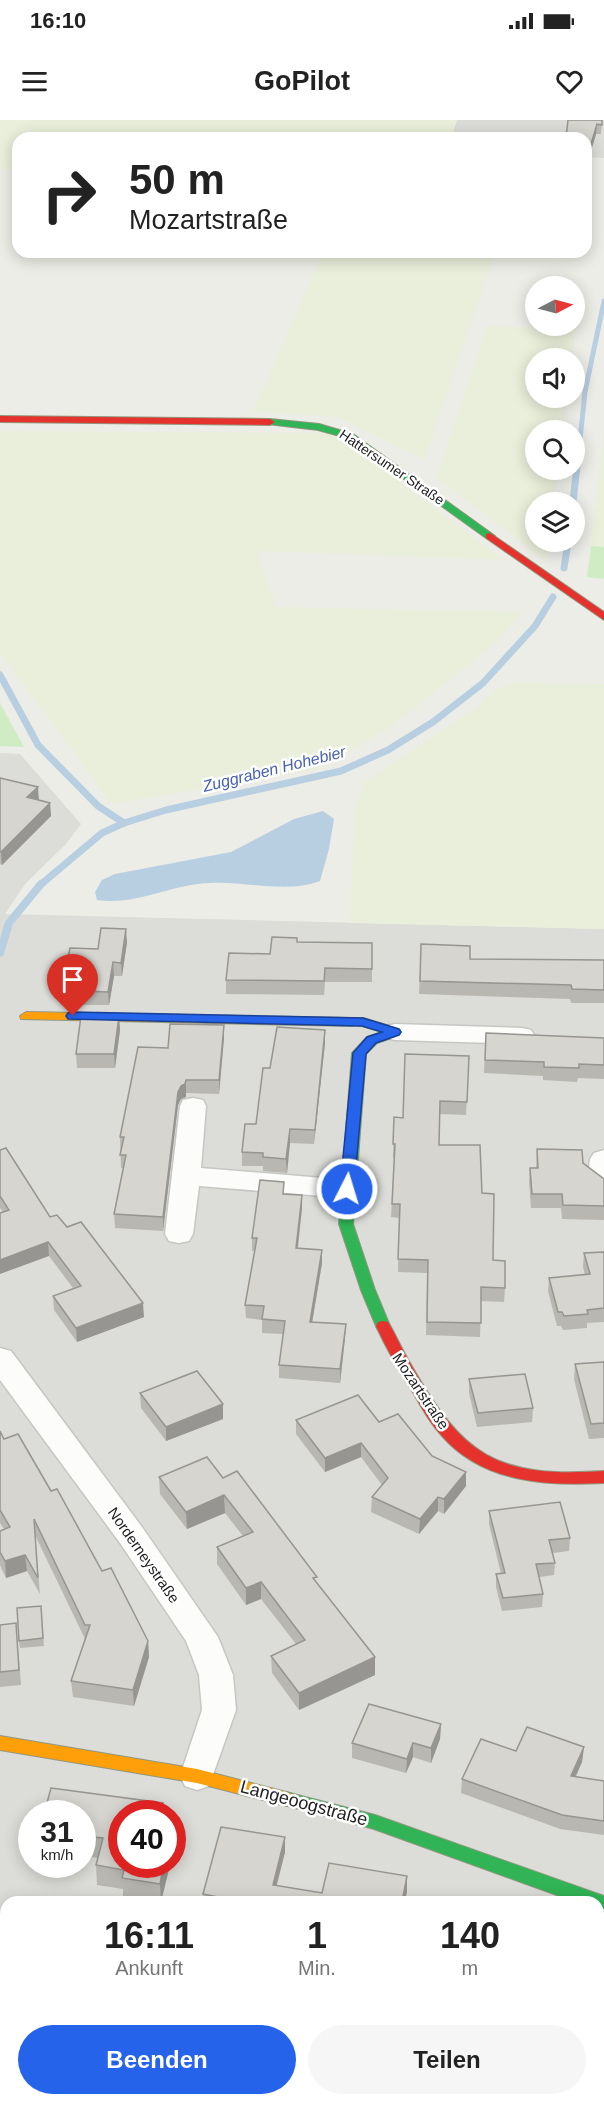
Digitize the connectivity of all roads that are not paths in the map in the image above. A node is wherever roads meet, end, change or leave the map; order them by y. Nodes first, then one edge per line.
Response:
1 (0, 419) edge
2 (604, 616) edge
3 (26, 1016) dead end
4 (395, 1032) junction
5 (551, 1037) edge
6 (193, 1106) dead end
7 (186, 1176) junction
8 (347, 1189) junction
9 (179, 1234) dead end
10 (0, 1358) edge
11 (604, 1477) edge
12 (0, 1743) edge
13 (197, 1776) junction
14 (581, 1896) edge

1 - 2 street, Hattersumer Straße
3 - 4 street, Mozartstraße
4 - 5 street, Mozartstraße
4 - 8 street, Mozartstraße
6 - 7 street
7 - 8 street
7 - 9 street
8 - 11 street, Mozartstraße
10 - 13 street, Norderneystraße
12 - 13 street, Langeoogstraße
13 - 14 street, Langeoogstraße

